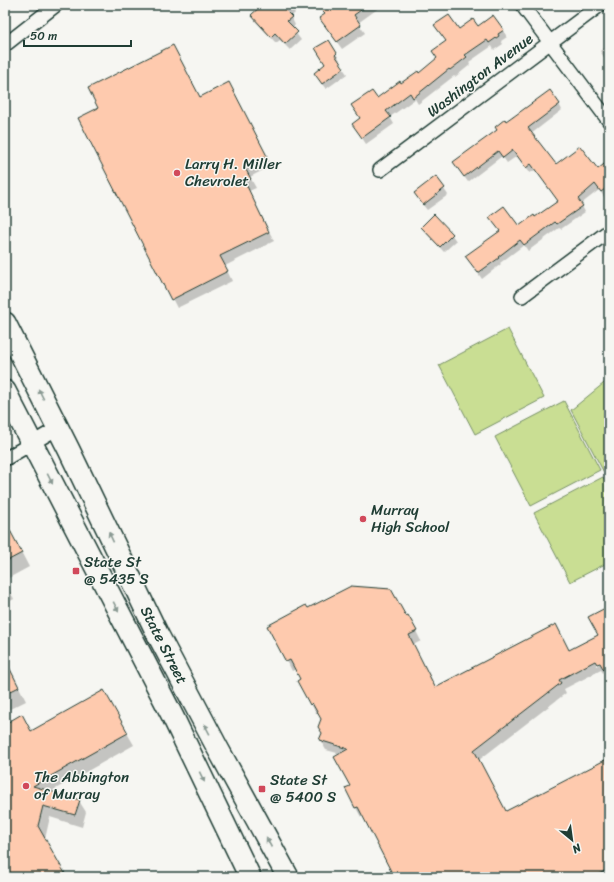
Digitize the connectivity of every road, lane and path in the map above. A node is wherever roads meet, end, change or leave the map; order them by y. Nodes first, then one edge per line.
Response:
1 (56, 5) edge
2 (522, 5) edge
3 (600, 5) edge
4 (551, 43) junction
5 (5, 45) edge
6 (609, 121) edge
7 (380, 170) dead end
8 (609, 231) edge
9 (522, 296) dead end
10 (5, 323) edge
11 (5, 391) edge
12 (58, 428) junction
13 (32, 444) junction
14 (5, 459) edge
15 (250, 877) edge
16 (288, 877) edge

1 - 5 street
2 - 4 street
3 - 4 street, Washington Avenue
4 - 6 street
4 - 7 street, Washington Avenue
8 - 9 street
12 -> 10 main road, State Street
11 - 13 main road, State Street
12 - 13 street
16 -> 12 main road, State Street
13 - 14 street
13 -> 15 main road, State Street

